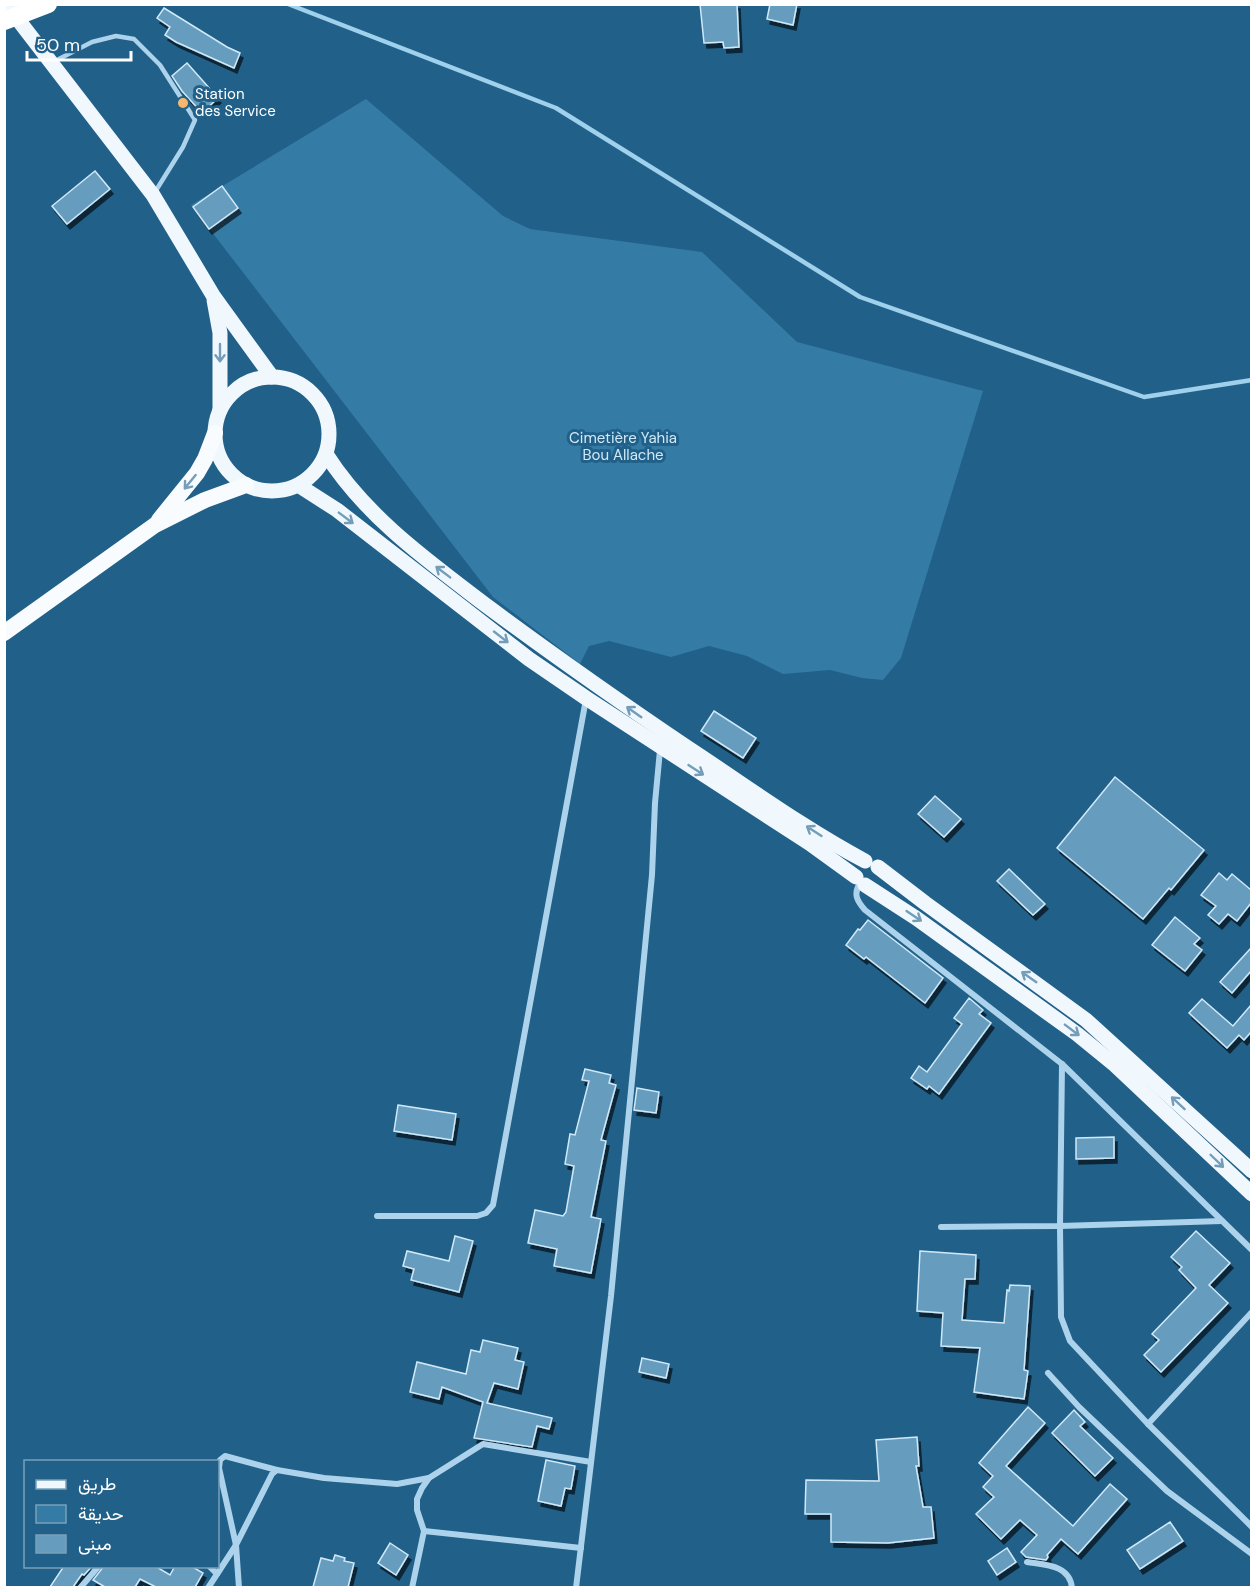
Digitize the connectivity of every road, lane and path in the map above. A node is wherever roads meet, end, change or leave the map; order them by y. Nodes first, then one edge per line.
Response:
1 (6, 4) edge
2 (48, 4) edge
3 (4, 21) edge
4 (51, 63) junction
5 (153, 195) junction
6 (214, 297) junction
7 (272, 377) junction
8 (220, 410) junction
9 (215, 433) junction
10 (326, 454) junction
11 (246, 485) junction
12 (298, 485) junction
13 (155, 525) junction
14 (4, 633) edge
15 (586, 699) junction
16 (661, 747) junction
17 (872, 864) junction
18 (860, 882) junction
19 (1062, 1064) junction
20 (1251, 1171) edge
21 (1251, 1194) edge
22 (377, 1216) dead end
23 (1222, 1221) junction
24 (1060, 1226) junction
25 (941, 1227) dead end
26 (1251, 1250) edge
27 (1251, 1312) edge
28 (1048, 1373) dead end
29 (1148, 1424) junction
30 (591, 1462) junction
31 (277, 1470) junction
32 (429, 1478) junction
33 (1251, 1527) edge
34 (424, 1531) junction
35 (236, 1545) junction
36 (581, 1548) junction
37 (1251, 1554) edge
38 (1028, 1562) dead end
39 (97, 1568) edge
40 (211, 1568) edge
41 (217, 1574) junction
42 (80, 1587) edge
43 (208, 1587) edge
44 (239, 1587) edge
45 (412, 1587) edge
46 (576, 1587) edge
47 (1072, 1587) edge

1 - 4 main road
2 - 3 highway, bridge
4 - 5 main road
4 - 5 lane
5 - 6 main road
6 - 7 main road
6 -> 8 main road
7 - 8 main road
7 - 10 main road
8 - 9 main road
9 - 11 main road
9 -> 13 highway
10 - 12 main road
17 -> 10 main road
11 - 12 main road
11 - 13 highway
12 -> 15 main road
13 - 14 highway
15 - 16 main road
15 - 22 street
16 -> 18 main road
16 - 30 street
17 - 18 main road
17 - 18 main road
20 -> 17 main road
18 - 19 street
18 -> 21 main road
19 - 23 street
19 - 24 street
23 - 24 street
23 - 26 street
24 - 25 street
24 - 29 street
27 - 29 street
28 - 37 street
29 - 33 street
30 - 32 street
30 - 36 street
31 - 32 street
31 - 35 street
31 - 35 street
32 - 34 street
34 - 36 street
34 - 45 street
35 - 41 street
35 - 44 street
36 - 46 street
38 - 47 street
39 - 42 street
40 - 41 street
41 - 43 street

